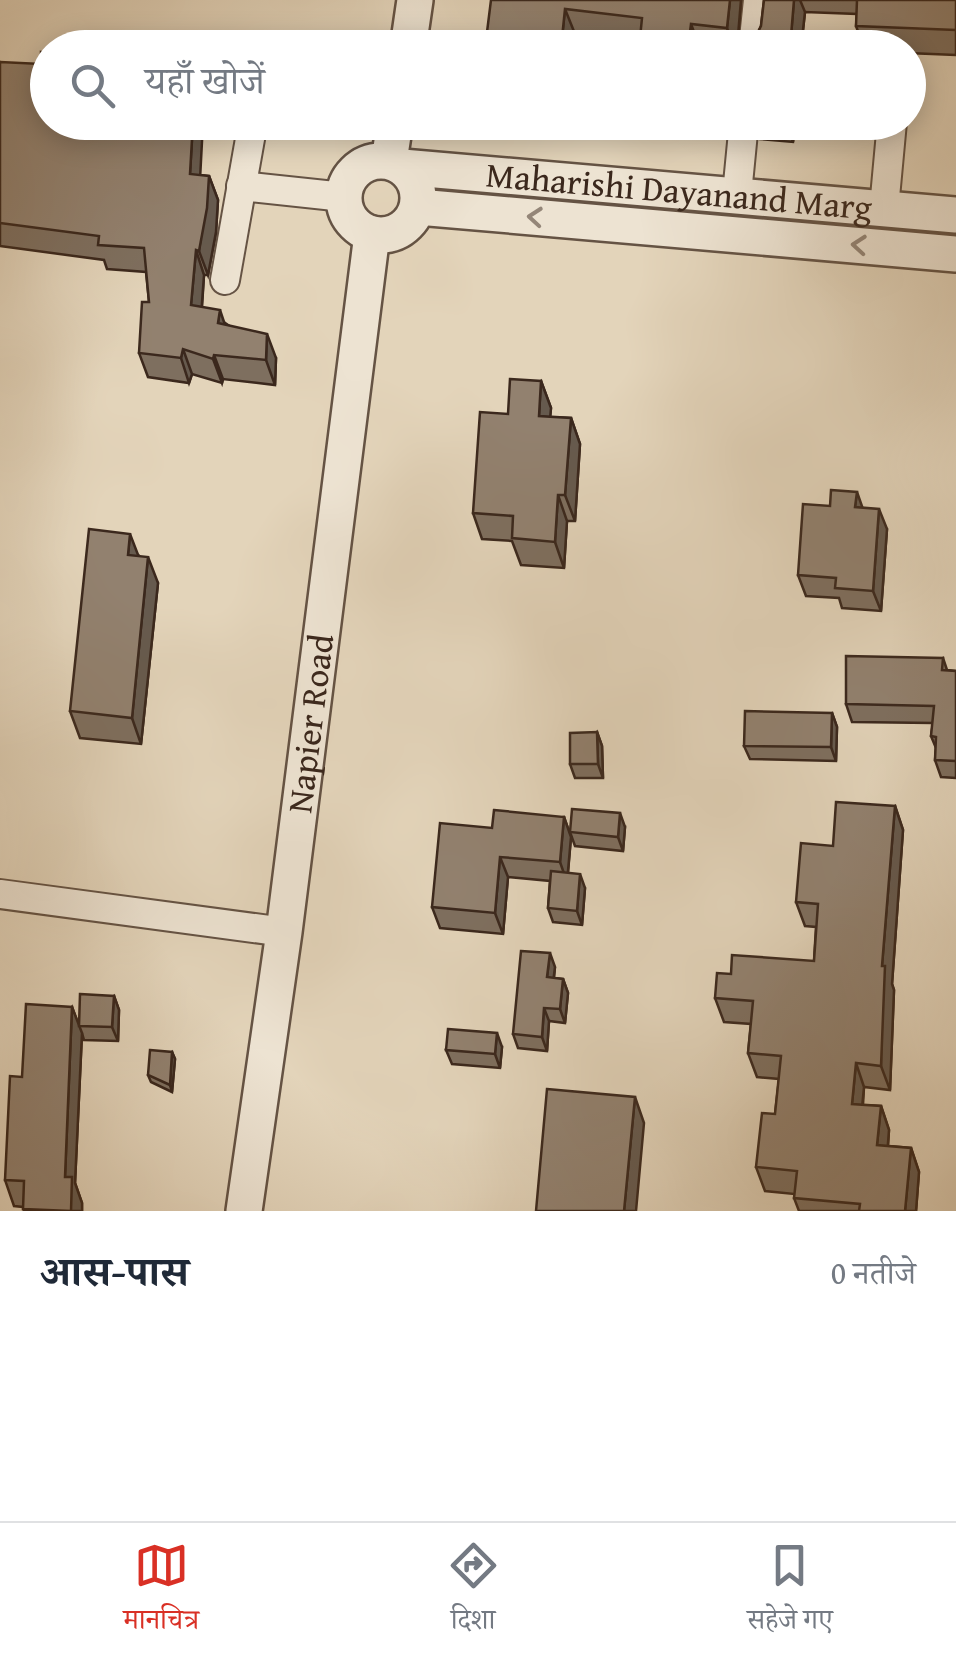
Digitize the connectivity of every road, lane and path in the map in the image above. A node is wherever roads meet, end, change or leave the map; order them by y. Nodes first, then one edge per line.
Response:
1 (416, 0) edge
2 (758, 0) edge
3 (411, 30) edge
4 (754, 30) edge
5 (250, 140) edge
6 (395, 140) edge
7 (742, 140) edge
8 (890, 140) edge
9 (395, 164) junction
10 (241, 186) junction
11 (737, 194) junction
12 (344, 197) junction
13 (418, 206) junction
14 (884, 208) junction
15 (956, 215) edge
16 (372, 234) junction
17 (956, 254) edge
18 (224, 280) dead end
19 (0, 894) edge
20 (284, 932) junction
21 (244, 1211) edge

1 - 3 street
2 - 4 street
5 - 10 street
6 - 9 street
7 - 11 street
8 - 14 street
9 - 11 street, Maharishi Dayanand Marg
9 - 12 street
9 - 13 street
10 - 12 street
10 - 18 street
11 - 14 street, Maharishi Dayanand Marg
12 - 16 street
13 - 16 street
17 -> 13 street, Maharishi Dayanand Marg
14 - 15 street, Maharishi Dayanand Marg
16 - 20 street, Napier Road
19 - 20 street
20 - 21 street, Napier Road

